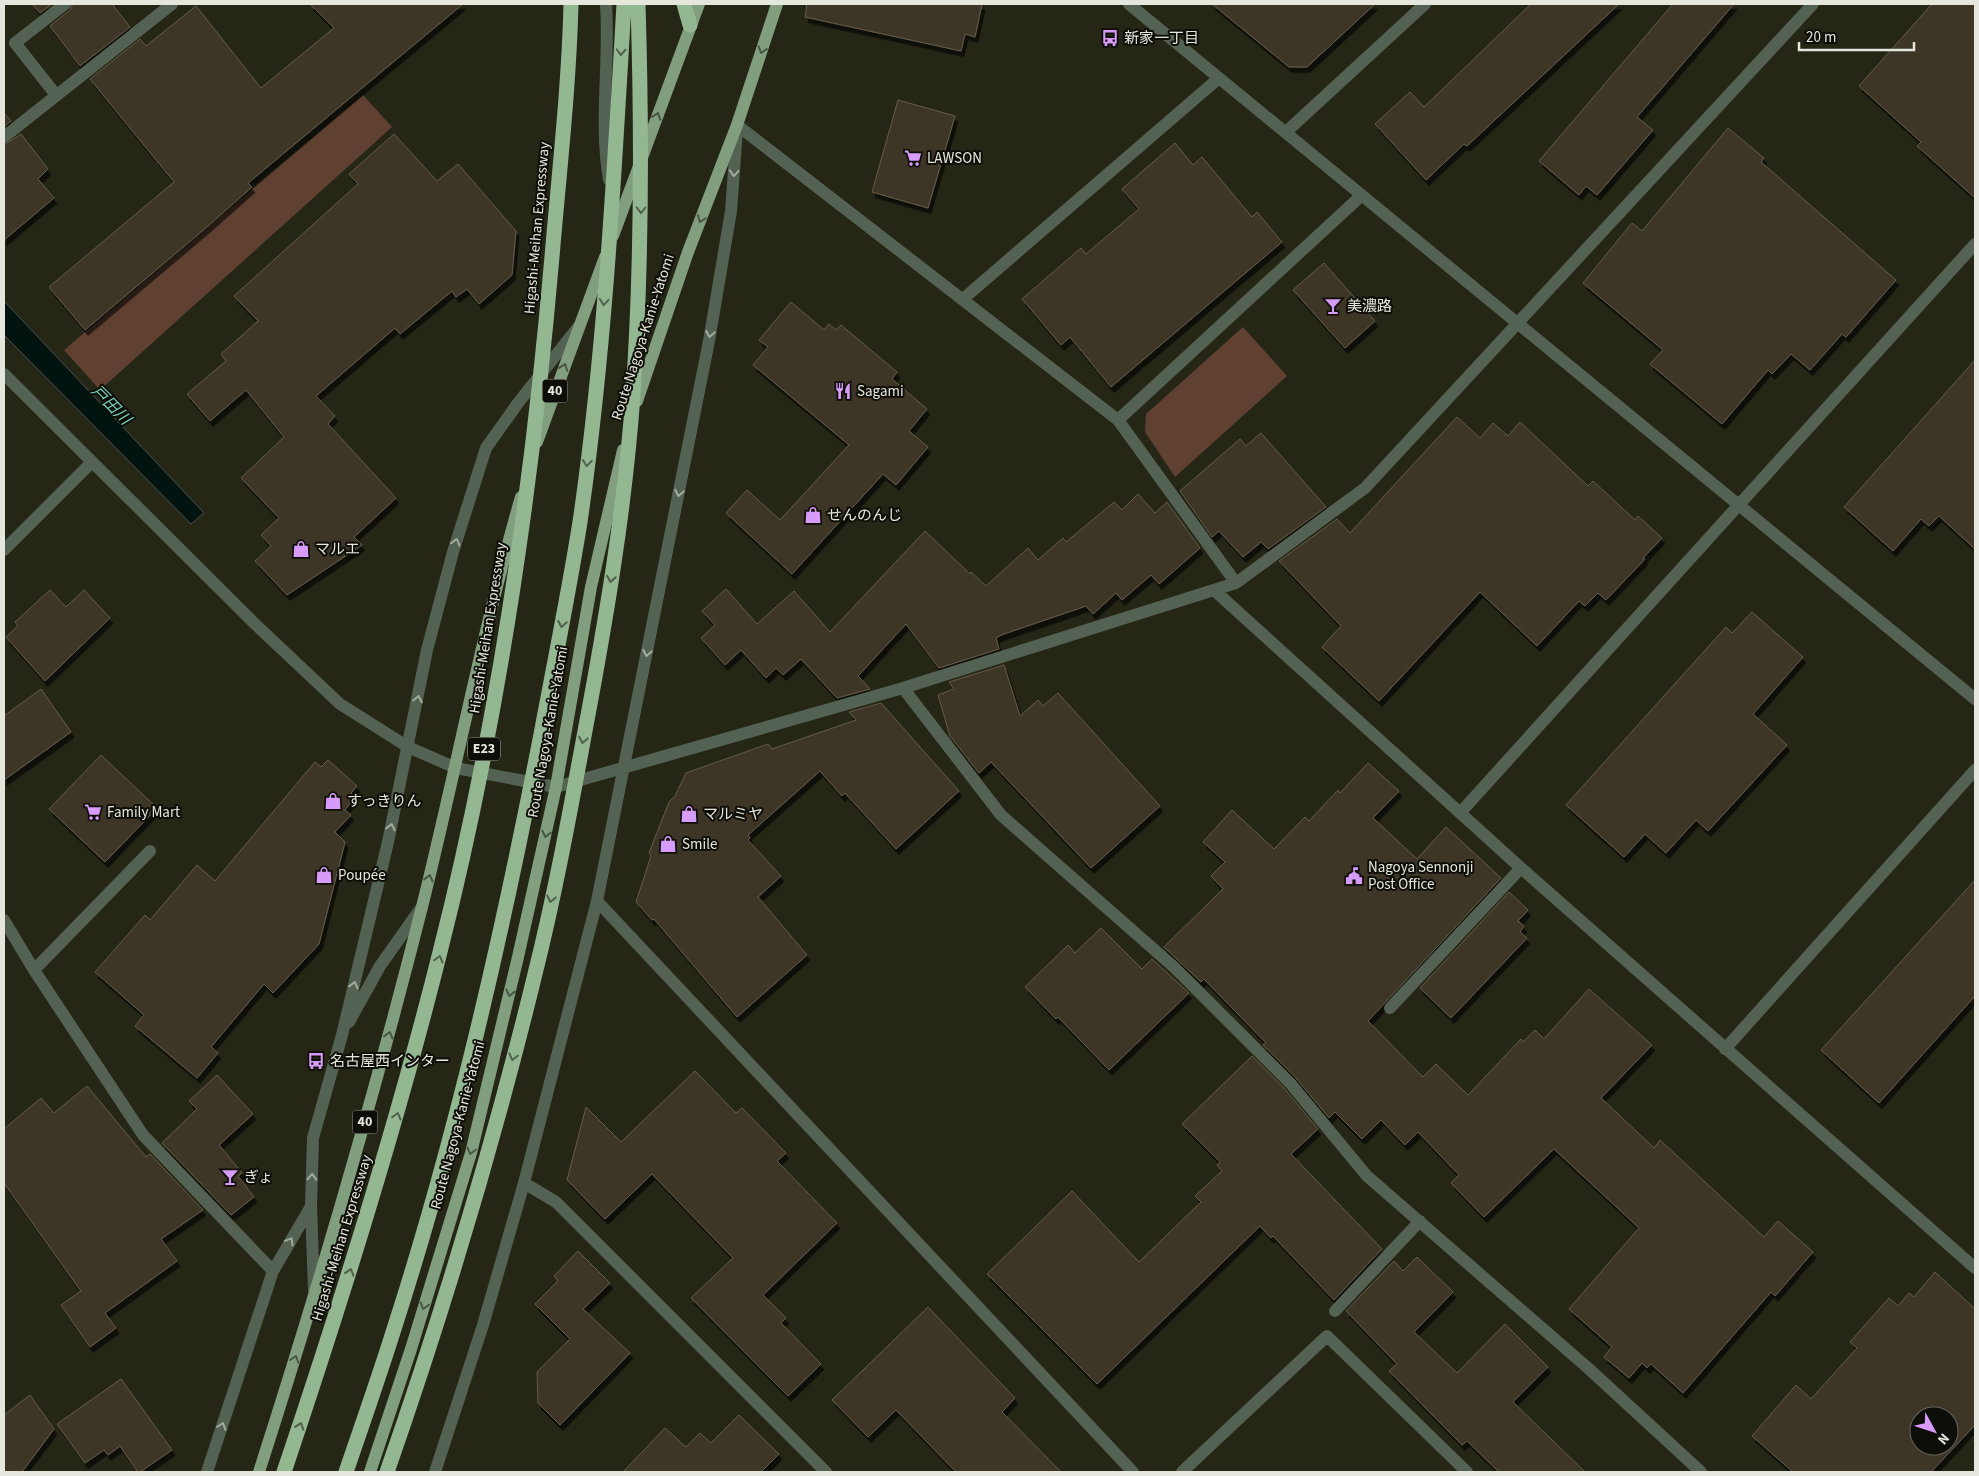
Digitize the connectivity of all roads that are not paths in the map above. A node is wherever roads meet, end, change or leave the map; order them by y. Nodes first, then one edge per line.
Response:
1 (65, 4) edge
2 (172, 4) edge
3 (572, 4) edge
4 (606, 4) edge
5 (624, 4) edge
6 (638, 4) edge
7 (684, 4) edge
8 (698, 4) edge
9 (777, 4) edge
10 (1129, 4) edge
11 (1425, 4) edge
12 (1813, 4) edge
13 (690, 25) junction
14 (1219, 78) junction
15 (56, 95) junction
16 (737, 124) junction
17 (1286, 132) junction
18 (4, 136) edge
19 (1362, 195) junction
20 (617, 224) junction
21 (1975, 244) edge
22 (963, 299) junction
23 (1519, 324) junction
24 (579, 326) junction
25 (4, 374) edge
26 (1118, 420) junction
27 (92, 462) junction
28 (1740, 504) junction
29 (4, 550) edge
30 (1236, 583) junction
31 (1215, 591) junction
32 (903, 688) junction
33 (1975, 699) edge
34 (408, 747) junction
35 (456, 768) junction
36 (624, 768) junction
37 (1975, 770) edge
38 (556, 787) junction
39 (1460, 813) junction
40 (150, 851) dead end
41 (1521, 868) junction
42 (597, 901) junction
43 (422, 906) junction
44 (4, 920) edge
45 (34, 970) junction
46 (1390, 1008) dead end
47 (342, 1035) junction
48 (1725, 1049) junction
49 (524, 1183) junction
50 (310, 1207) junction
51 (1420, 1221) junction
52 (1975, 1268) edge
53 (273, 1271) junction
54 (315, 1295) junction
55 (1334, 1311) dead end
56 (439, 1470) edge
57 (207, 1472) edge
58 (259, 1472) edge
59 (284, 1472) edge
60 (346, 1472) edge
61 (370, 1472) edge
62 (387, 1472) edge
63 (826, 1472) edge
64 (1133, 1472) edge
65 (1182, 1472) edge
66 (1467, 1472) edge
67 (1701, 1472) edge

1 - 15 street
2 - 15 street
59 -> 3 highway, Higashi-Meihan Expressway / E23, bridge
4 - 20 street
5 -> 60 highway, bridge
6 -> 62 highway, bridge
7 - 13 highway
8 - 13 main road, 40
9 -> 16 main road, Route Nagoya-Kanie-Yatomi
10 - 14 street
11 - 17 street
12 - 23 street
20 -> 13 main road, 40
14 - 17 street
14 - 22 street
15 - 18 street
16 - 22 street
16 -> 36 street
16 -> 38 main road, Route Nagoya-Kanie-Yatomi
17 - 19 street
19 - 23 street
19 - 26 street
20 - 24 main road, 40
21 - 28 street
22 - 26 street
23 - 28 street
23 - 30 street
34 -> 24 street
35 -> 24 main road, 40
25 - 27 street
26 - 30 street
27 - 29 street
27 - 34 street
28 - 33 street
28 - 39 street
30 - 31 street
31 - 32 street
31 - 39 street
32 - 36 street
32 - 51 street
34 - 35 street
47 -> 34 street
35 - 38 street
43 -> 35 main road, 40
36 - 38 street
36 - 42 street
37 - 48 street
38 -> 61 main road, Route Nagoya-Kanie-Yatomi
39 - 41 street
40 - 45 street
41 - 46 street
41 - 48 street
42 - 49 street
42 - 64 street
43 - 47 street
54 -> 43 main road, 40
44 - 45 street
45 - 53 street
50 -> 47 street
48 - 52 street
49 - 56 street
49 - 63 street
53 -> 50 street
50 - 54 street
51 - 55 street
51 - 67 street
57 -> 53 street
58 -> 54 main road, 40
65 - 66 street

